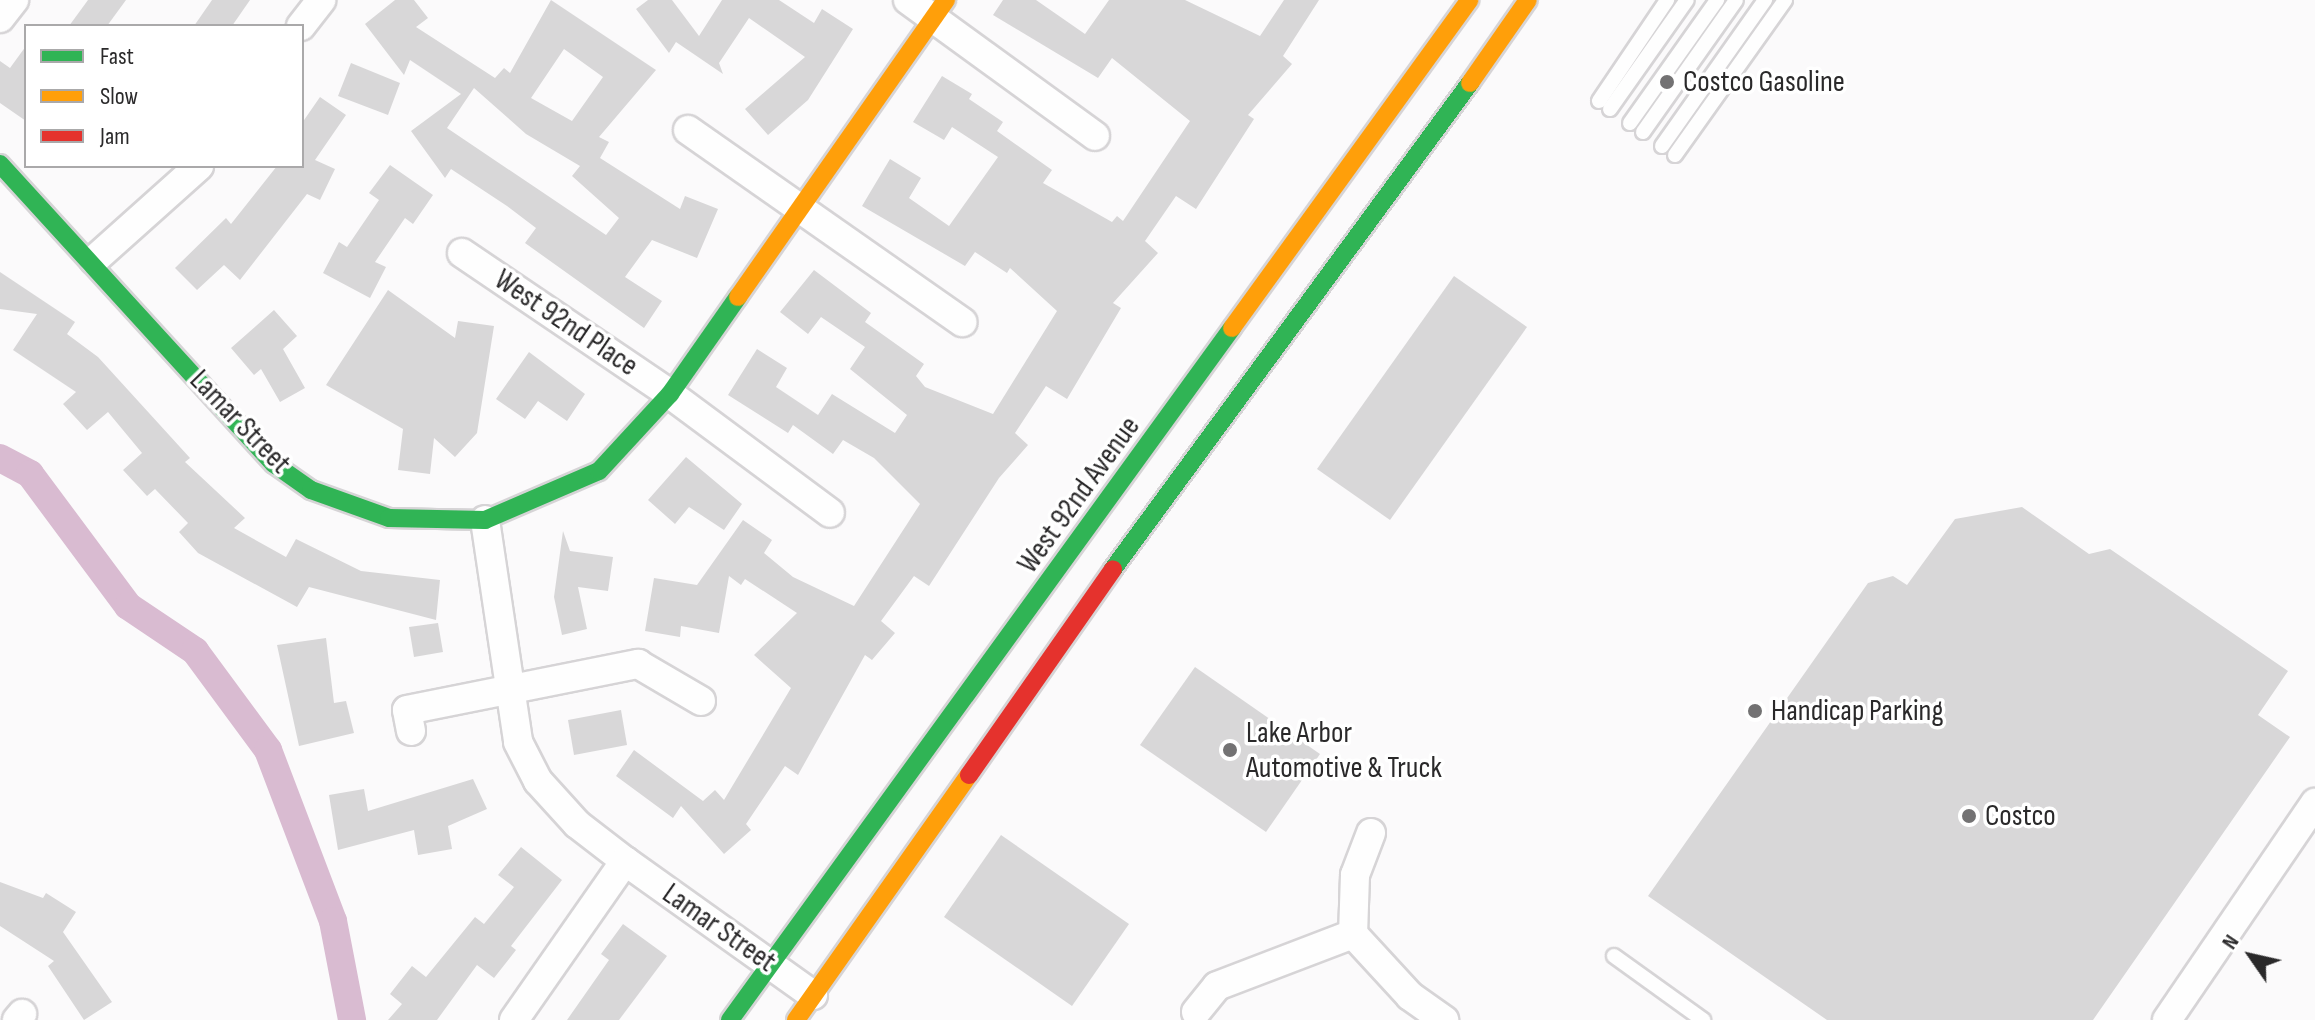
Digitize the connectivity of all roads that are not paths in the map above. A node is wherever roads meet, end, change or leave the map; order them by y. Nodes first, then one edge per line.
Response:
1 (14, 0) edge
2 (321, 0) edge
3 (908, 0) edge
4 (1469, 0) edge
5 (1528, 0) edge
6 (1667, 0) edge
7 (1687, 0) edge
8 (1717, 0) edge
9 (1736, 0) edge
10 (1765, 0) edge
11 (1785, 0) edge
12 (940, 9) edge
13 (0, 18) edge
14 (303, 24) edge
15 (1430, 77) junction
16 (1461, 98) junction
17 (688, 130) dead end
18 (1095, 136) dead end
19 (1662, 146) dead end
20 (1675, 155) dead end
21 (0, 164) edge
22 (197, 168) edge
23 (801, 208) junction
24 (462, 253) dead end
25 (94, 260) junction
26 (962, 322) dead end
27 (670, 394) junction
28 (830, 513) dead end
29 (485, 520) junction
30 (509, 688) junction
31 (701, 701) dead end
32 (411, 731) dead end
33 (2315, 803) edge
34 (1371, 833) dead end
35 (625, 861) junction
36 (1353, 934) junction
37 (1614, 956) dead end
38 (769, 963) junction
39 (813, 995) junction
40 (1196, 1012) dead end
41 (514, 1020) edge
42 (730, 1020) edge
43 (796, 1020) edge
44 (1444, 1020) edge
45 (1703, 1020) edge
46 (2167, 1020) edge

1 - 13 street
2 - 14 street
3 - 12 street
4 - 15 main road, West 92nd Avenue
5 - 16 main road
6 - 7 lane
8 - 9 lane
10 - 19 lane
11 - 20 lane
12 - 18 street
12 - 23 main road, West 92nd Place
15 - 16 lane
15 - 38 main road, West 92nd Avenue
16 - 39 main road
17 - 23 street
21 - 25 main road, Lamar Street
22 - 25 street
23 - 26 street
23 - 27 main road, West 92nd Place
24 - 27 street, West 92nd Place
25 - 29 main road, Lamar Street
27 - 28 street, West 92nd Place
27 - 29 main road, West 92nd Place
29 - 30 street, Lamar Street
30 - 31 street
30 - 32 street
30 - 35 street, Lamar Street
33 - 46 street
34 - 36 street
35 - 38 street, Lamar Street
35 - 41 street
36 - 40 street
36 - 44 street
37 - 45 lane
38 - 39 street, Lamar Street
38 - 42 main road, West 92nd Avenue
39 - 43 main road

